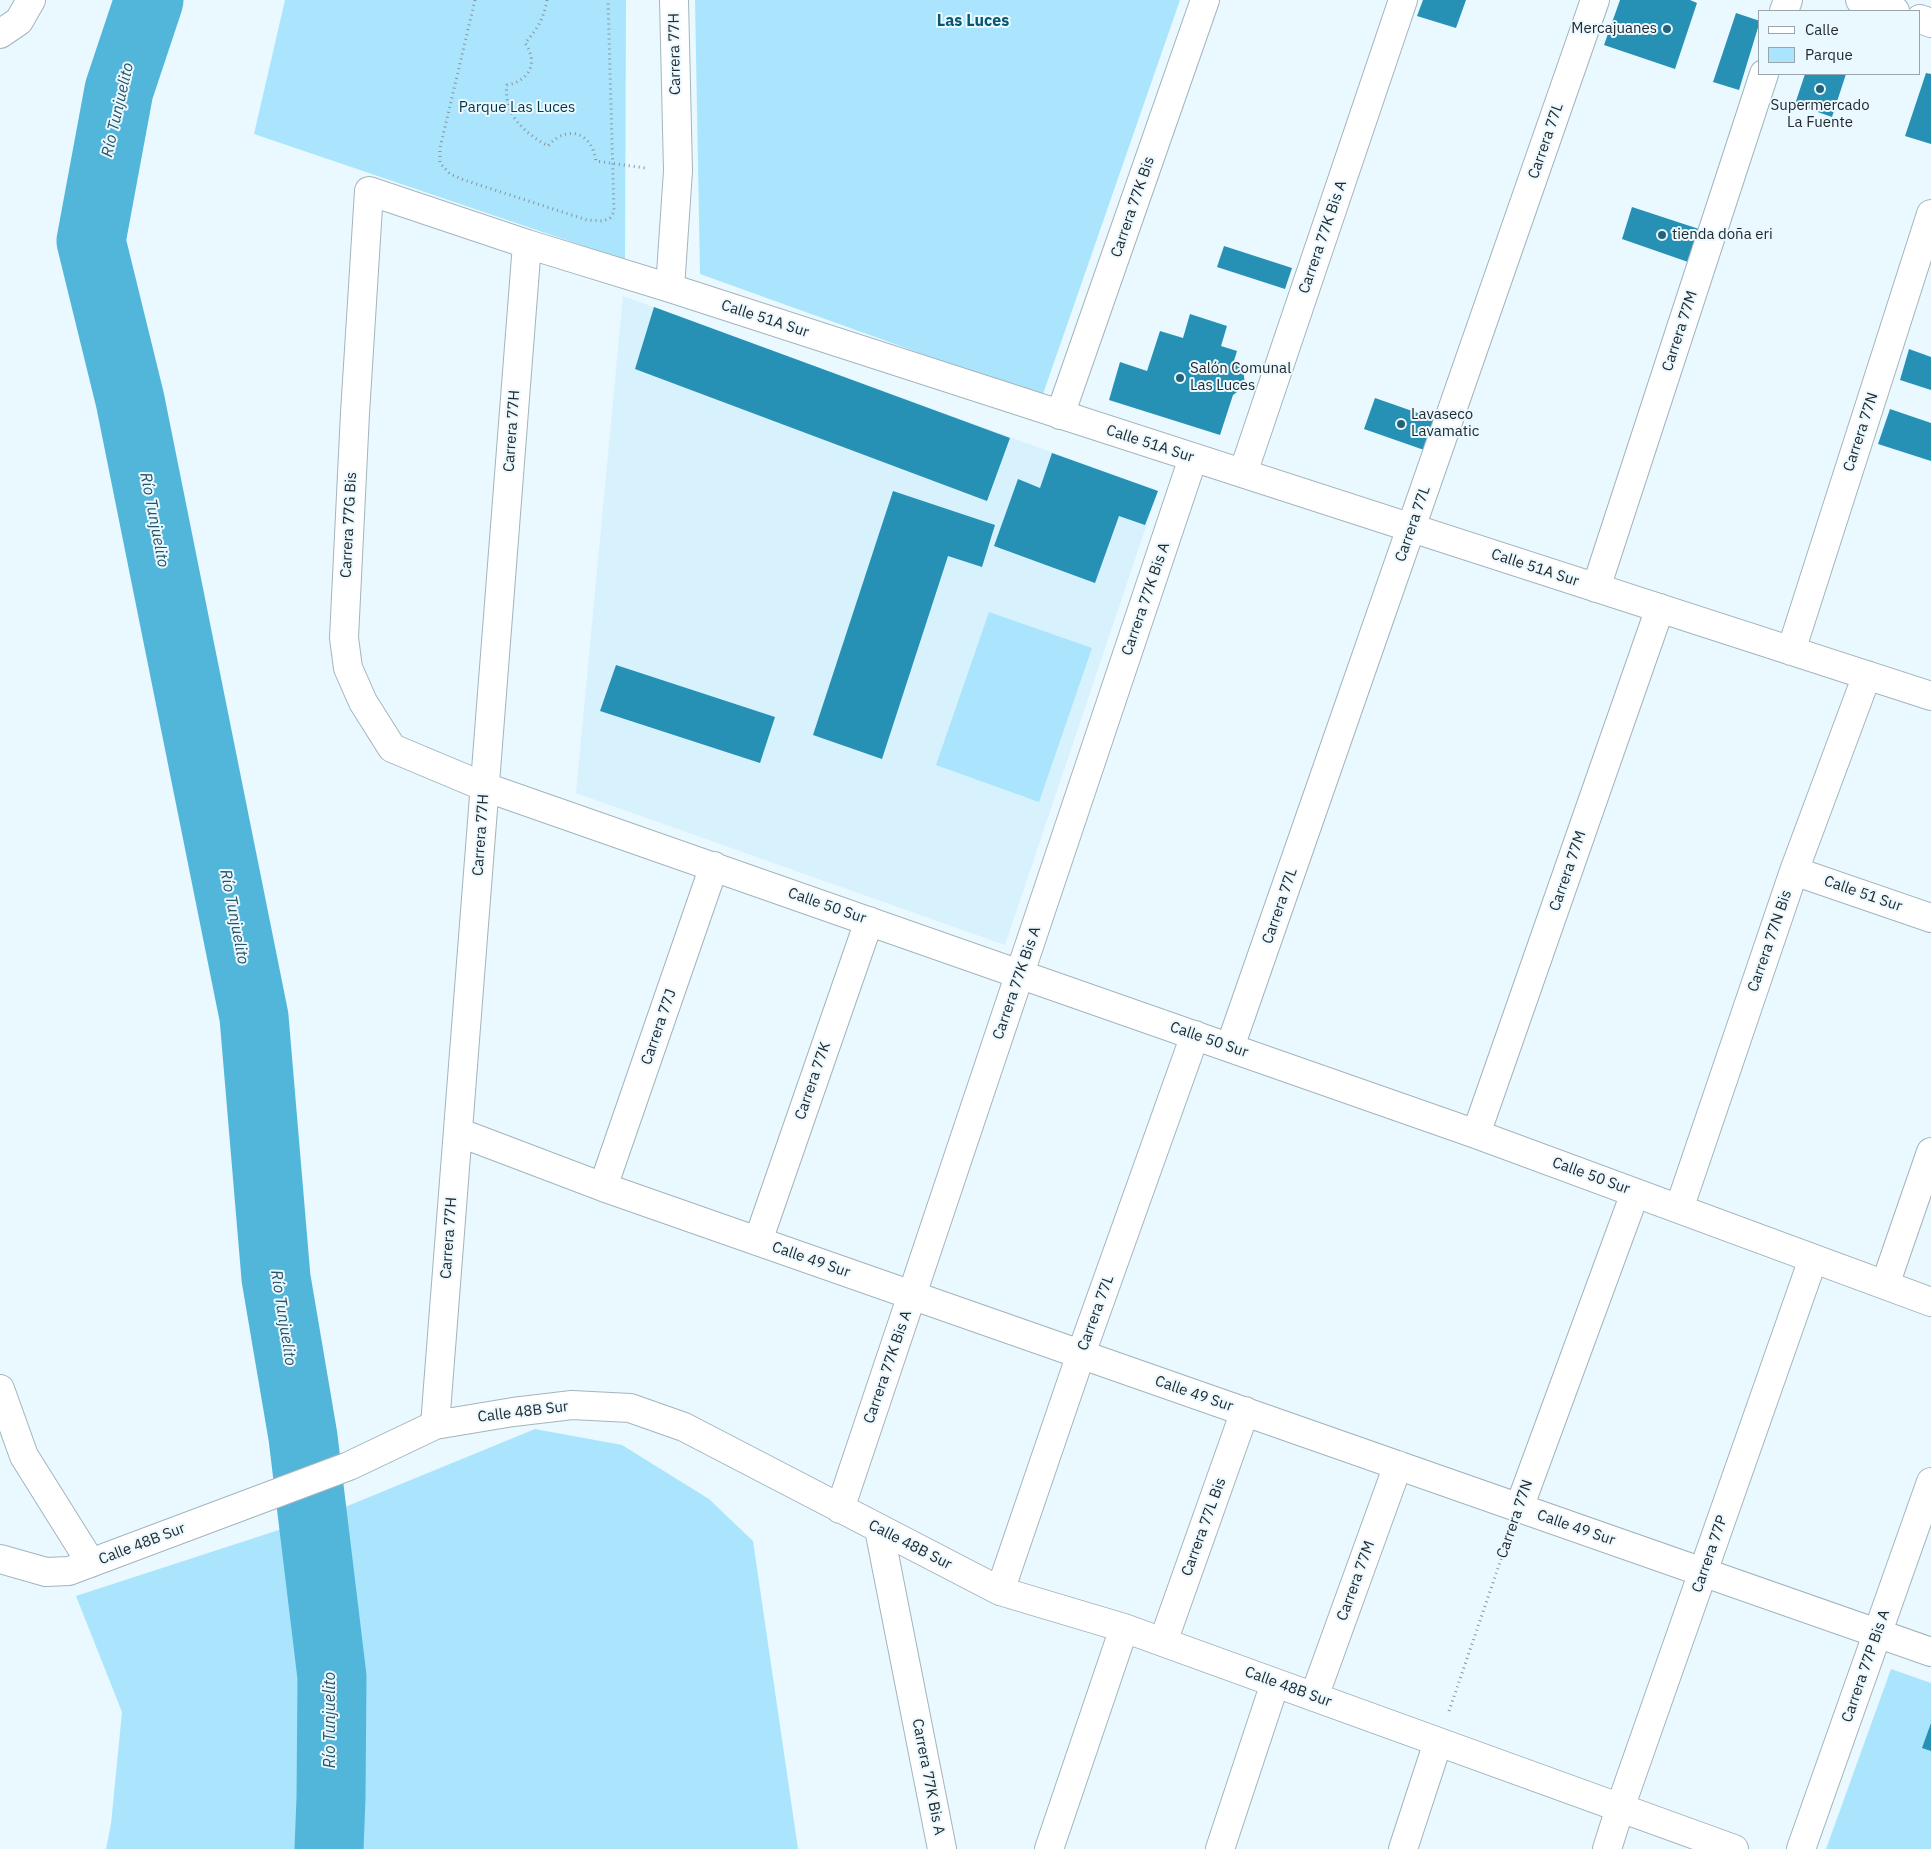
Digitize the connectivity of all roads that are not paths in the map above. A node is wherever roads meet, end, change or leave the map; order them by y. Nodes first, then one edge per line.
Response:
1 (31, 0) edge
2 (674, 0) edge
3 (1205, 0) edge
4 (1403, 0) edge
5 (1595, 0) edge
6 (1860, 0) edge
7 (1892, 10) edge
8 (0, 34) edge
9 (1764, 75) edge
10 (369, 191) joint
11 (1931, 214) edge
12 (527, 244) junction
13 (670, 288) junction
14 (1060, 415) junction
15 (1194, 458) junction
16 (1243, 474) junction
17 (1412, 528) junction
18 (1596, 588) junction
19 (1660, 608) junction
20 (1791, 651) junction
21 (1867, 676) junction
22 (1931, 696) edge
23 (484, 787) junction
24 (714, 866) junction
25 (1794, 871) junction
26 (1931, 918) edge
27 (869, 921) junction
28 (1020, 973) junction
29 (1195, 1035) junction
30 (1230, 1047) junction
31 (458, 1132) junction
32 (1476, 1134) junction
33 (1931, 1152) edge
34 (603, 1187) junction
35 (1635, 1193) junction
36 (1679, 1208) junction
37 (758, 1241) junction
38 (1813, 1259) junction
39 (1885, 1285) junction
40 (912, 1295) junction
41 (1931, 1302) edge
42 (1081, 1354) junction
43 (0, 1389) edge
44 (1245, 1412) junction
45 (435, 1425) junction
46 (1398, 1465) junction
47 (1931, 1482) edge
48 (1519, 1508) junction
49 (840, 1509) junction
50 (879, 1529) junction
51 (0, 1559) edge
52 (91, 1563) junction
53 (1704, 1572) junction
54 (1000, 1591) junction
55 (1124, 1628) junction
56 (1877, 1633) junction
57 (1163, 1642) junction
58 (1931, 1652) edge
59 (1276, 1683) junction
60 (1314, 1697) junction
61 (1438, 1742) junction
62 (1620, 1808) junction
63 (942, 1849) edge
64 (1049, 1849) edge
65 (1220, 1849) edge
66 (1403, 1849) edge
67 (1607, 1849) edge
68 (1734, 1849) edge
69 (1801, 1849) edge

1 - 8 street
2 - 13 street, Carrera 77H
3 - 14 street, Carrera 77K Bis
4 - 16 street, Carrera 77K Bis A
5 - 17 street, Carrera 77L
6 - 7 street
9 - 18 street, Carrera 77M
10 - 12 street, Calle 51A Sur
10 - 23 street, Carrera 77G Bis
11 - 20 street, Carrera 77N
12 - 13 street, Calle 51A Sur
12 - 23 street, Carrera 77H
13 - 14 street, Calle 51A Sur
14 - 15 street, Calle 51A Sur
15 - 16 street, Calle 51A Sur
15 - 28 street, Carrera 77K Bis A
16 - 17 street, Calle 51A Sur
17 - 18 street, Calle 51A Sur
17 - 30 street, Carrera 77L
18 - 19 street, Calle 51A Sur
19 - 20 street, Calle 51A Sur
19 - 32 street, Carrera 77M
20 - 21 street, Calle 51A Sur
21 - 22 street, Calle 51A Sur
21 - 25 street, Carrera 77N Bis
23 - 24 street, Calle 50 Sur
23 - 31 street, Carrera 77H
24 - 27 street, Calle 50 Sur
24 - 34 street, Carrera 77J
25 - 26 street, Calle 51 Sur
25 - 36 street, Carrera 77N Bis
27 - 28 street, Calle 50 Sur
27 - 37 street, Carrera 77K
28 - 29 street, Calle 50 Sur
28 - 40 street, Carrera 77K Bis A
29 - 30 street, Calle 50 Sur
29 - 42 street, Carrera 77L
30 - 32 street, Calle 50 Sur
31 - 34 street, Calle 49 Sur
31 - 45 street, Carrera 77H
32 - 35 street, Calle 50 Sur
33 - 39 street
34 - 37 street, Calle 49 Sur
35 - 36 street, Calle 50 Sur
35 - 48 street, Carrera 77N
36 - 38 street, Calle 50 Sur
37 - 40 street, Calle 49 Sur
38 - 39 street, Calle 50 Sur
38 - 53 street, Carrera 77P
39 - 41 street, Calle 50 Sur
40 - 42 street, Calle 49 Sur
40 - 49 street, Carrera 77K Bis A
42 - 44 street, Calle 49 Sur
42 - 54 street, Carrera 77L
43 - 52 street
44 - 46 street, Calle 49 Sur
44 - 57 street, Carrera 77L Bis
45 - 49 street, Calle 48B Sur
45 - 52 street, Calle 48B Sur
46 - 48 street, Calle 49 Sur
46 - 60 street, Carrera 77M
47 - 56 street, Carrera 77P Bis A
48 - 53 street, Calle 49 Sur
49 - 50 street, Calle 48B Sur
50 - 54 street, Calle 48B Sur
50 - 63 street, Carrera 77K Bis A
51 - 52 street, Calle 48B Sur
53 - 56 street, Calle 49 Sur
53 - 62 street, Carrera 77P
54 - 55 street, Calle 48B Sur
55 - 57 street, Calle 48B Sur
55 - 64 street
56 - 58 street, Calle 49 Sur
56 - 69 street, Carrera 77P Bis A
57 - 59 street, Calle 48B Sur
59 - 60 street, Calle 48B Sur
59 - 65 street
60 - 61 street, Calle 48B Sur
61 - 62 street, Calle 48B Sur
61 - 66 street
62 - 67 street, Carrera 77P
62 - 68 street, Calle 48B Sur

